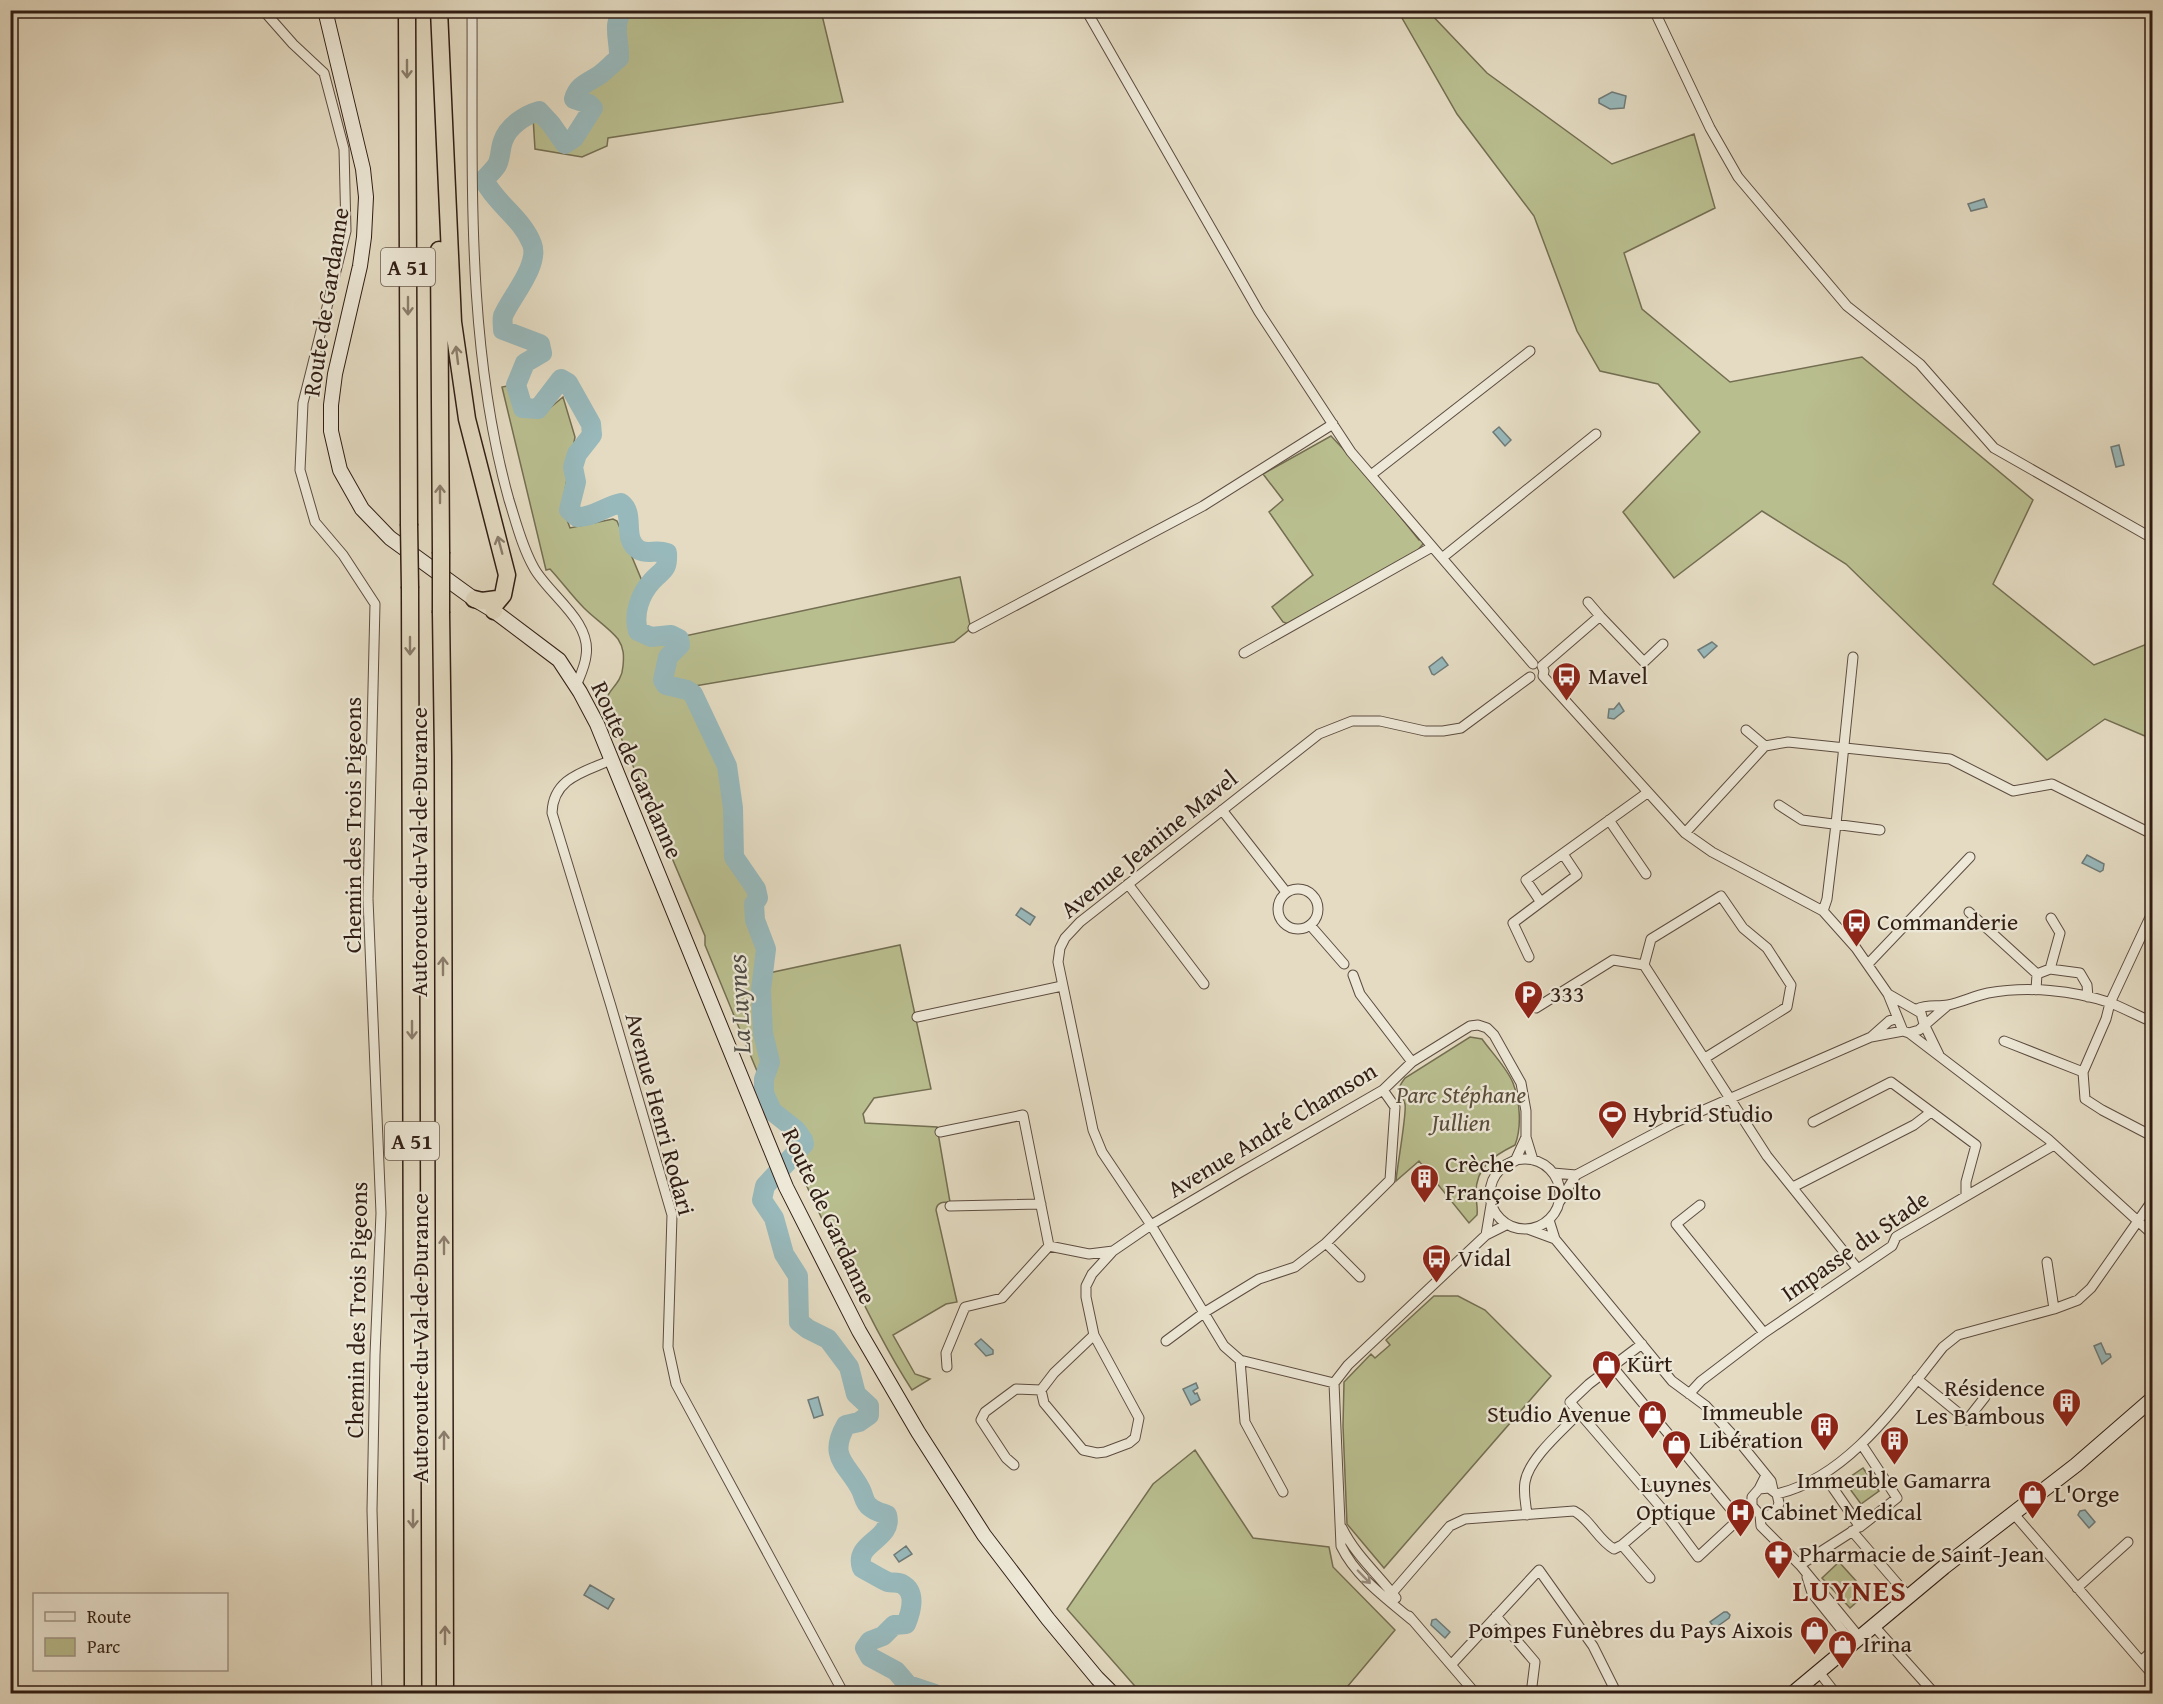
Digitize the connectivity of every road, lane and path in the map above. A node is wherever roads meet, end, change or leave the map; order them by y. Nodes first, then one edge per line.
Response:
1 (263, 10) edge
2 (323, 10) edge
3 (407, 10) edge
4 (439, 10) edge
5 (472, 10) edge
6 (1086, 10) edge
7 (1654, 10) edge
8 (1530, 351) dead end
9 (1333, 424) junction
10 (1596, 434) dead end
11 (1371, 475) junction
12 (2152, 537) edge
13 (1432, 547) junction
14 (1442, 558) junction
15 (474, 599) joint
16 (1588, 602) dead end
17 (496, 605) junction
18 (1600, 616) junction
19 (973, 628) dead end
20 (1663, 644) dead end
21 (1244, 653) dead end
22 (1853, 657) dead end
23 (1537, 665) junction
24 (1543, 676) junction
25 (1530, 677) junction
26 (576, 686) junction
27 (1746, 730) dead end
28 (1765, 746) junction
29 (1843, 746) junction
30 (611, 760) junction
31 (1647, 793) junction
32 (1779, 805) dead end
33 (1221, 810) junction
34 (1609, 820) junction
35 (1836, 824) junction
36 (1880, 830) dead end
37 (1685, 834) junction
38 (2152, 834) edge
39 (1563, 854) junction
40 (1971, 857) dead end
41 (1646, 874) dead end
42 (1128, 884) junction
43 (1286, 892) junction
44 (1539, 902) junction
45 (1823, 911) junction
46 (1969, 912) dead end
47 (2152, 913) edge
48 (2051, 918) dead end
49 (1310, 925) junction
50 (1529, 957) dead end
51 (1344, 964) dead end
52 (1868, 964) junction
53 (1644, 965) junction
54 (2050, 969) junction
55 (2037, 974) junction
56 (1353, 975) dead end
57 (1204, 984) dead end
58 (1062, 986) junction
59 (2036, 990) junction
60 (1888, 994) junction
61 (2088, 997) junction
62 (2110, 1003) junction
63 (1948, 1005) junction
64 (1536, 1008) dead end
65 (1915, 1008) junction
66 (917, 1017) dead end
67 (1897, 1018) junction
68 (2152, 1022) edge
69 (1924, 1024) junction
70 (1906, 1032) junction
71 (1871, 1037) junction
72 (2004, 1041) dead end
73 (1939, 1055) junction
74 (1705, 1058) junction
75 (1412, 1062) junction
76 (2083, 1072) junction
77 (1383, 1090) junction
78 (1729, 1099) junction
79 (1931, 1112) junction
80 (1812, 1122) dead end
81 (940, 1132) dead end
82 (2152, 1136) edge
83 (1526, 1137) junction
84 (2054, 1145) junction
85 (1533, 1160) junction
86 (1515, 1161) junction
87 (1553, 1173) junction
88 (1576, 1175) junction
89 (1793, 1187) junction
90 (1966, 1194) junction
91 (1560, 1201) junction
92 (2152, 1201) edge
93 (1041, 1204) junction
94 (1491, 1205) junction
95 (950, 1206) dead end
96 (1700, 1206) dead end
97 (1549, 1220) junction
98 (2139, 1221) junction
99 (1151, 1225) junction
100 (1506, 1225) junction
101 (1528, 1230) junction
102 (2152, 1234) edge
103 (1486, 1235) junction
104 (1555, 1239) junction
105 (1326, 1243) junction
106 (1049, 1246) junction
107 (1113, 1251) junction
108 (2047, 1262) dead end
109 (1857, 1269) junction
110 (1360, 1277) dead end
111 (2054, 1310) junction
112 (1205, 1312) junction
113 (1764, 1333) junction
114 (1094, 1335) junction
115 (1166, 1341) dead end
116 (1642, 1344) junction
117 (1239, 1360) junction
118 (1612, 1366) junction
119 (947, 1367) dead end
120 (1917, 1379) junction
121 (1334, 1383) junction
122 (1041, 1390) junction
123 (1689, 1394) junction
124 (1985, 1397) dead end
125 (2152, 1399) edge
126 (1579, 1413) junction
127 (1862, 1446) junction
128 (1014, 1466) dead end
129 (1766, 1475) junction
130 (1824, 1475) junction
131 (947, 1476) junction
132 (1759, 1489) junction
133 (1283, 1492) dead end
134 (1779, 1495) junction
135 (1751, 1502) junction
136 (1663, 1510) junction
137 (2013, 1513) junction
138 (1527, 1515) junction
139 (1763, 1515) junction
140 (1739, 1519) junction
141 (1341, 1526) junction
142 (1856, 1529) junction
143 (2128, 1542) dead end
144 (1622, 1545) junction
145 (1803, 1569) junction
146 (1650, 1578) dead end
147 (2077, 1588) junction
148 (1392, 1593) junction
149 (1908, 1596) junction
150 (1496, 1616) junction
151 (1412, 1620) junction
152 (1874, 1626) junction
153 (1856, 1641) junction
154 (2152, 1651) edge
155 (2141, 1661) junction
156 (1451, 1665) junction
157 (1819, 1672) junction
158 (2152, 1674) edge
159 (377, 1694) edge
160 (413, 1694) edge
161 (445, 1694) edge
162 (844, 1694) edge
163 (1113, 1694) edge
164 (1123, 1694) edge
165 (1476, 1694) edge
166 (1532, 1694) edge
167 (1617, 1694) edge
168 (1792, 1694) edge
169 (1836, 1694) edge
170 (1935, 1694) edge

1 - 159 street, Chemin des Trois Pigeons
2 - 15 main road, Route de Gardanne
3 -> 160 highway, Autoroute du Val de Durance / A 51, bridge
17 -> 4 highway
161 -> 4 highway, Autoroute du Val de Durance / A 51, bridge
5 - 26 street
6 - 9 street
7 - 12 street
8 - 11 street
9 - 11 street
9 - 19 street
10 - 14 street
11 - 13 street
13 - 14 street
13 - 21 street
14 - 23 street
15 - 17 highway
16 - 18 street
17 - 26 main road, Route de Gardanne
18 - 20 street
18 - 23 street
22 - 29 street
23 - 24 street
23 - 25 street
24 - 25 street
24 - 31 street
25 - 33 street, Avenue Jeanine Mavel
26 - 30 main road, Route de Gardanne
27 - 28 street
28 - 29 street
28 - 37 street
29 - 35 street
29 - 38 street
30 - 131 main road, Route de Gardanne
30 - 162 street, Avenue Henri Rodari
31 - 34 street
31 - 37 street
32 - 35 street
33 - 42 street, Avenue Jeanine Mavel
33 - 43 street
34 - 39 street
34 - 41 street
35 - 36 street
35 - 45 street
37 - 45 street
39 - 44 street
39 - 44 street
40 - 52 street
42 - 57 street
42 - 58 street, Avenue Jeanine Mavel
43 - 49 street
43 - 49 street
44 - 50 street
45 - 52 street
46 - 55 street
47 - 62 street
48 - 54 street
49 - 51 street
52 - 60 street
53 - 64 street
53 - 74 street
53 - 74 street
54 - 55 street
54 - 61 street
55 - 59 street
56 - 75 street, Avenue André Chamson
58 - 66 street
58 - 99 street, Avenue Jeanine Mavel
59 - 61 street
59 - 63 street
60 - 65 street
60 - 67 street
61 - 62 street
62 - 68 street
62 - 76 street
63 - 65 street
63 - 69 street
65 - 67 street
65 - 69 street
67 - 70 street
67 - 71 street
69 - 70 street
69 - 73 street
70 - 71 street
70 - 73 street
71 - 78 street
72 - 76 street
73 - 84 street
74 - 78 street
75 - 77 street, Avenue André Chamson
75 - 83 street
76 - 82 street
77 - 99 street, Avenue André Chamson
77 - 105 street
78 - 88 street
78 - 89 street
79 - 80 street
79 - 89 street
79 - 90 street
81 - 93 street
83 - 85 street
83 - 86 street
84 - 90 street, Impasse du Stade
84 - 98 street
85 - 86 street
85 - 87 street
86 - 94 street
87 - 88 street
87 - 91 street
88 - 91 street
89 - 109 street
90 - 109 street, Impasse du Stade
91 - 97 street
92 - 98 street
93 - 95 street
93 - 106 street
94 - 100 street
94 - 103 street
96 - 113 street
97 - 101 street
97 - 104 street
98 - 102 street
98 - 111 street
99 - 107 street, Avenue André Chamson
99 - 112 street, Avenue Jeanine Mavel
100 - 101 street
100 - 103 street
101 - 104 street
103 - 121 street
104 - 116 street
105 - 110 street
105 - 112 street
106 - 107 street
106 - 119 street
107 - 114 street, Avenue André Chamson
108 - 111 street
109 - 113 street, Impasse du Stade
111 - 120 street
112 - 115 street
112 - 117 street, Avenue Jeanine Mavel
113 - 123 street, Impasse du Stade
114 - 122 street
114 - 122 street, Avenue André Chamson
116 - 118 street
116 - 123 street
117 - 121 street
117 - 133 street
118 - 126 street
118 - 140 street
120 - 124 street
120 - 127 street
121 - 141 street
122 - 128 street
123 - 129 street
125 - 137 main road
126 - 136 street
126 - 138 street
127 - 130 street
127 - 142 street
129 - 132 street
129 - 134 street
130 - 134 street
130 - 142 street
131 - 163 main road, Route de Gardanne
131 - 164 main road, Route de Gardanne
132 - 134 street
132 - 135 street
134 - 139 street
135 - 139 street
135 - 140 street
136 - 140 street
136 - 144 street
137 - 147 street
137 - 149 main road
138 - 144 street
138 - 148 street
139 - 140 street
139 - 145 street
141 - 148 street
141 -> 151 street
142 - 145 street
142 - 149 street
143 - 147 street
144 - 146 street
145 - 153 street
147 - 155 street
148 - 151 street
149 - 152 main road
150 - 156 street
150 - 166 street
150 - 167 street
151 - 156 street
152 - 153 main road
152 - 170 street
153 - 157 main road
154 - 155 street
155 - 158 street
156 - 165 street
157 - 168 main road
157 - 169 street

